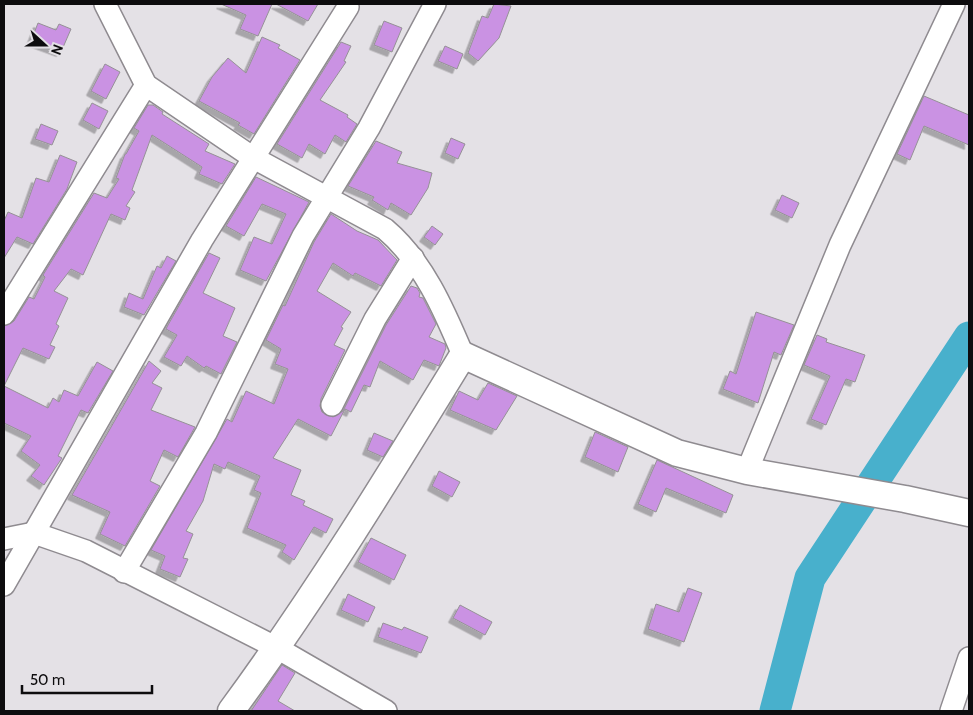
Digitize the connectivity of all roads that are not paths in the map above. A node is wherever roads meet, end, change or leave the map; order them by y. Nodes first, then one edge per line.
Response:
1 (105, 4) edge
2 (435, 4) edge
3 (954, 4) edge
4 (348, 7) dead end
5 (146, 85) junction
6 (252, 156) junction
7 (325, 198) junction
8 (413, 258) junction
9 (4, 314) edge
10 (463, 356) junction
11 (332, 405) dead end
12 (747, 471) junction
13 (969, 513) edge
14 (34, 533) junction
15 (4, 539) edge
16 (124, 572) junction
17 (4, 585) edge
18 (277, 648) junction
19 (969, 658) edge
20 (231, 711) edge
21 (386, 711) edge
22 (952, 711) edge

1 - 5 street
2 - 7 street
3 - 12 street
4 - 6 street
5 - 6 street
5 - 9 street
6 - 7 street
6 - 14 street
7 - 8 street
7 - 16 street
8 - 10 street
8 - 11 street
10 - 12 street
10 - 18 street
12 - 13 street
14 - 15 street
14 - 16 street
14 - 17 street
16 - 18 street
18 - 20 street
18 - 21 street
19 - 22 street

